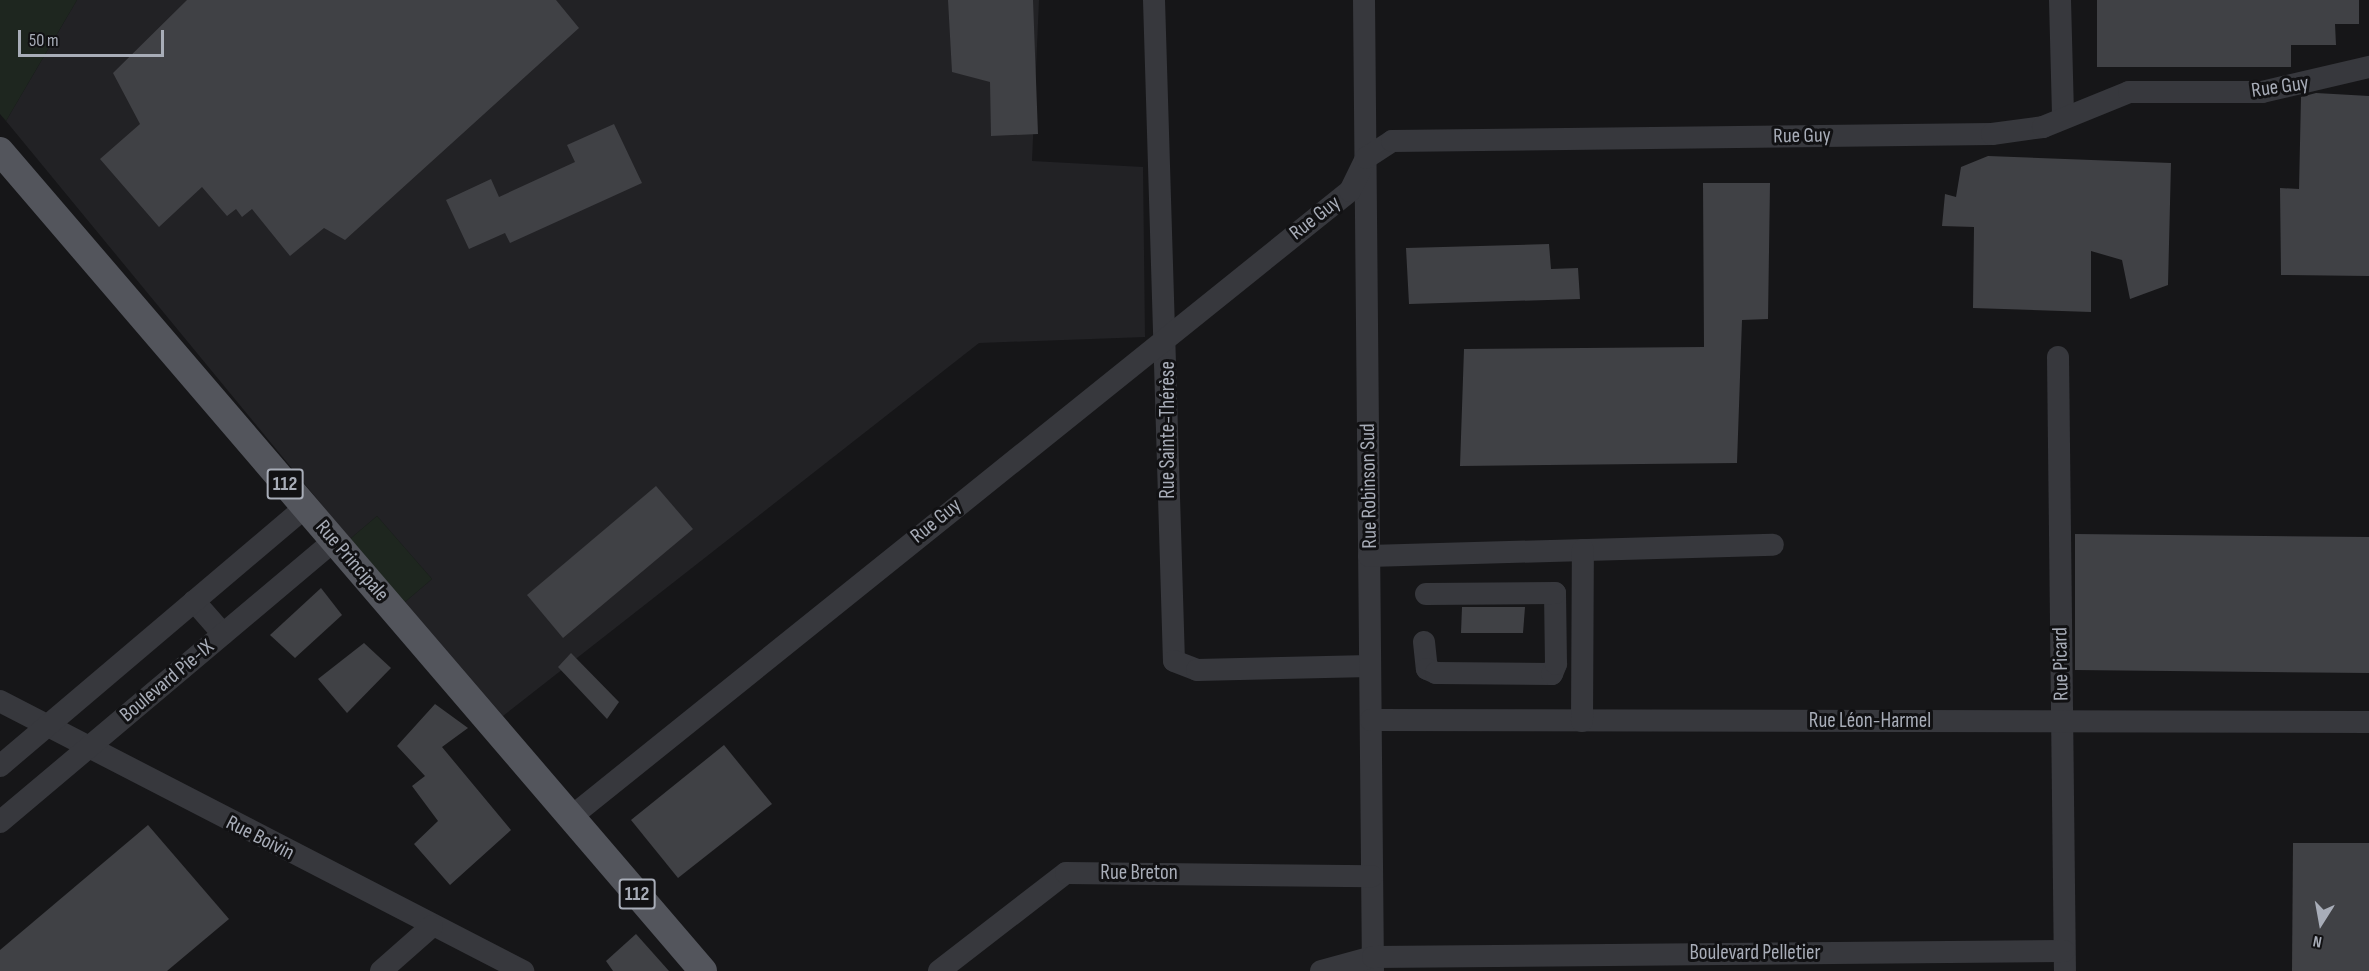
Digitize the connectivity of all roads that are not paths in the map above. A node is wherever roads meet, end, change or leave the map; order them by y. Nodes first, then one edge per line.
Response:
1 (1154, 0) edge
2 (1364, 0) edge
3 (2060, 0) edge
4 (2369, 67) edge
5 (2063, 116) junction
6 (0, 151) edge
7 (1366, 158) junction
8 (1168, 334) junction
9 (2058, 357) dead end
10 (305, 507) junction
11 (334, 541) junction
12 (1773, 545) dead end
13 (1583, 550) junction
14 (1369, 556) junction
15 (1426, 594) dead end
16 (194, 601) junction
17 (223, 634) junction
18 (1425, 642) dead end
19 (1370, 666) junction
20 (0, 701) edge
21 (1371, 720) junction
22 (1582, 721) junction
23 (2062, 721) junction
24 (2369, 722) edge
25 (47, 725) junction
26 (88, 747) junction
27 (0, 766) edge
28 (571, 817) junction
29 (0, 822) edge
30 (1372, 876) junction
31 (432, 926) junction
32 (2065, 961) edge
33 (1373, 964) edge
34 (381, 971) edge
35 (522, 971) edge
36 (703, 971) edge
37 (939, 971) edge
38 (1321, 971) edge

1 - 8 street, Rue Sainte-Thérèse
2 - 7 street, Rue Robinson Sud
3 - 5 street
4 - 5 street, Rue Guy
5 - 7 street, Rue Guy
6 - 10 main road, Rue Principale / 112
7 - 8 street, Rue Guy
7 - 14 street, Rue Robinson Sud
8 - 19 street, Rue Sainte-Thérèse
8 - 28 street, Rue Guy
9 - 23 street, Rue Picard
10 - 11 main road, Rue Principale / 112
10 - 16 street, Boulevard Pie-IX
11 - 17 street, Boulevard Pie-IX
11 - 28 main road, Rue Principale / 112
12 - 13 street
13 - 14 street
13 - 22 street
14 - 19 street, Rue Robinson Sud
15 - 18 street
16 - 17 street
16 - 25 street, Boulevard Pie-IX
17 - 26 street, Boulevard Pie-IX
19 - 21 street, Rue Robinson Sud
20 - 25 street, Rue Boivin
21 - 22 street, Rue Léon-Harmel
21 - 30 street, Rue Robinson Sud
22 - 23 street, Rue Léon-Harmel
23 - 24 street, Rue Léon-Harmel
23 - 32 street, Rue Picard
25 - 26 street, Rue Boivin
25 - 27 street, Boulevard Pie-IX
26 - 29 street, Boulevard Pie-IX
26 - 31 street, Rue Boivin
28 - 36 main road, Rue Principale / 112
30 - 33 street, Rue Robinson Sud
30 - 37 street, Rue Breton
31 - 34 street
31 - 35 street, Rue Boivin
32 - 33 street, Boulevard Pelletier
33 - 38 street, Boulevard Pelletier

